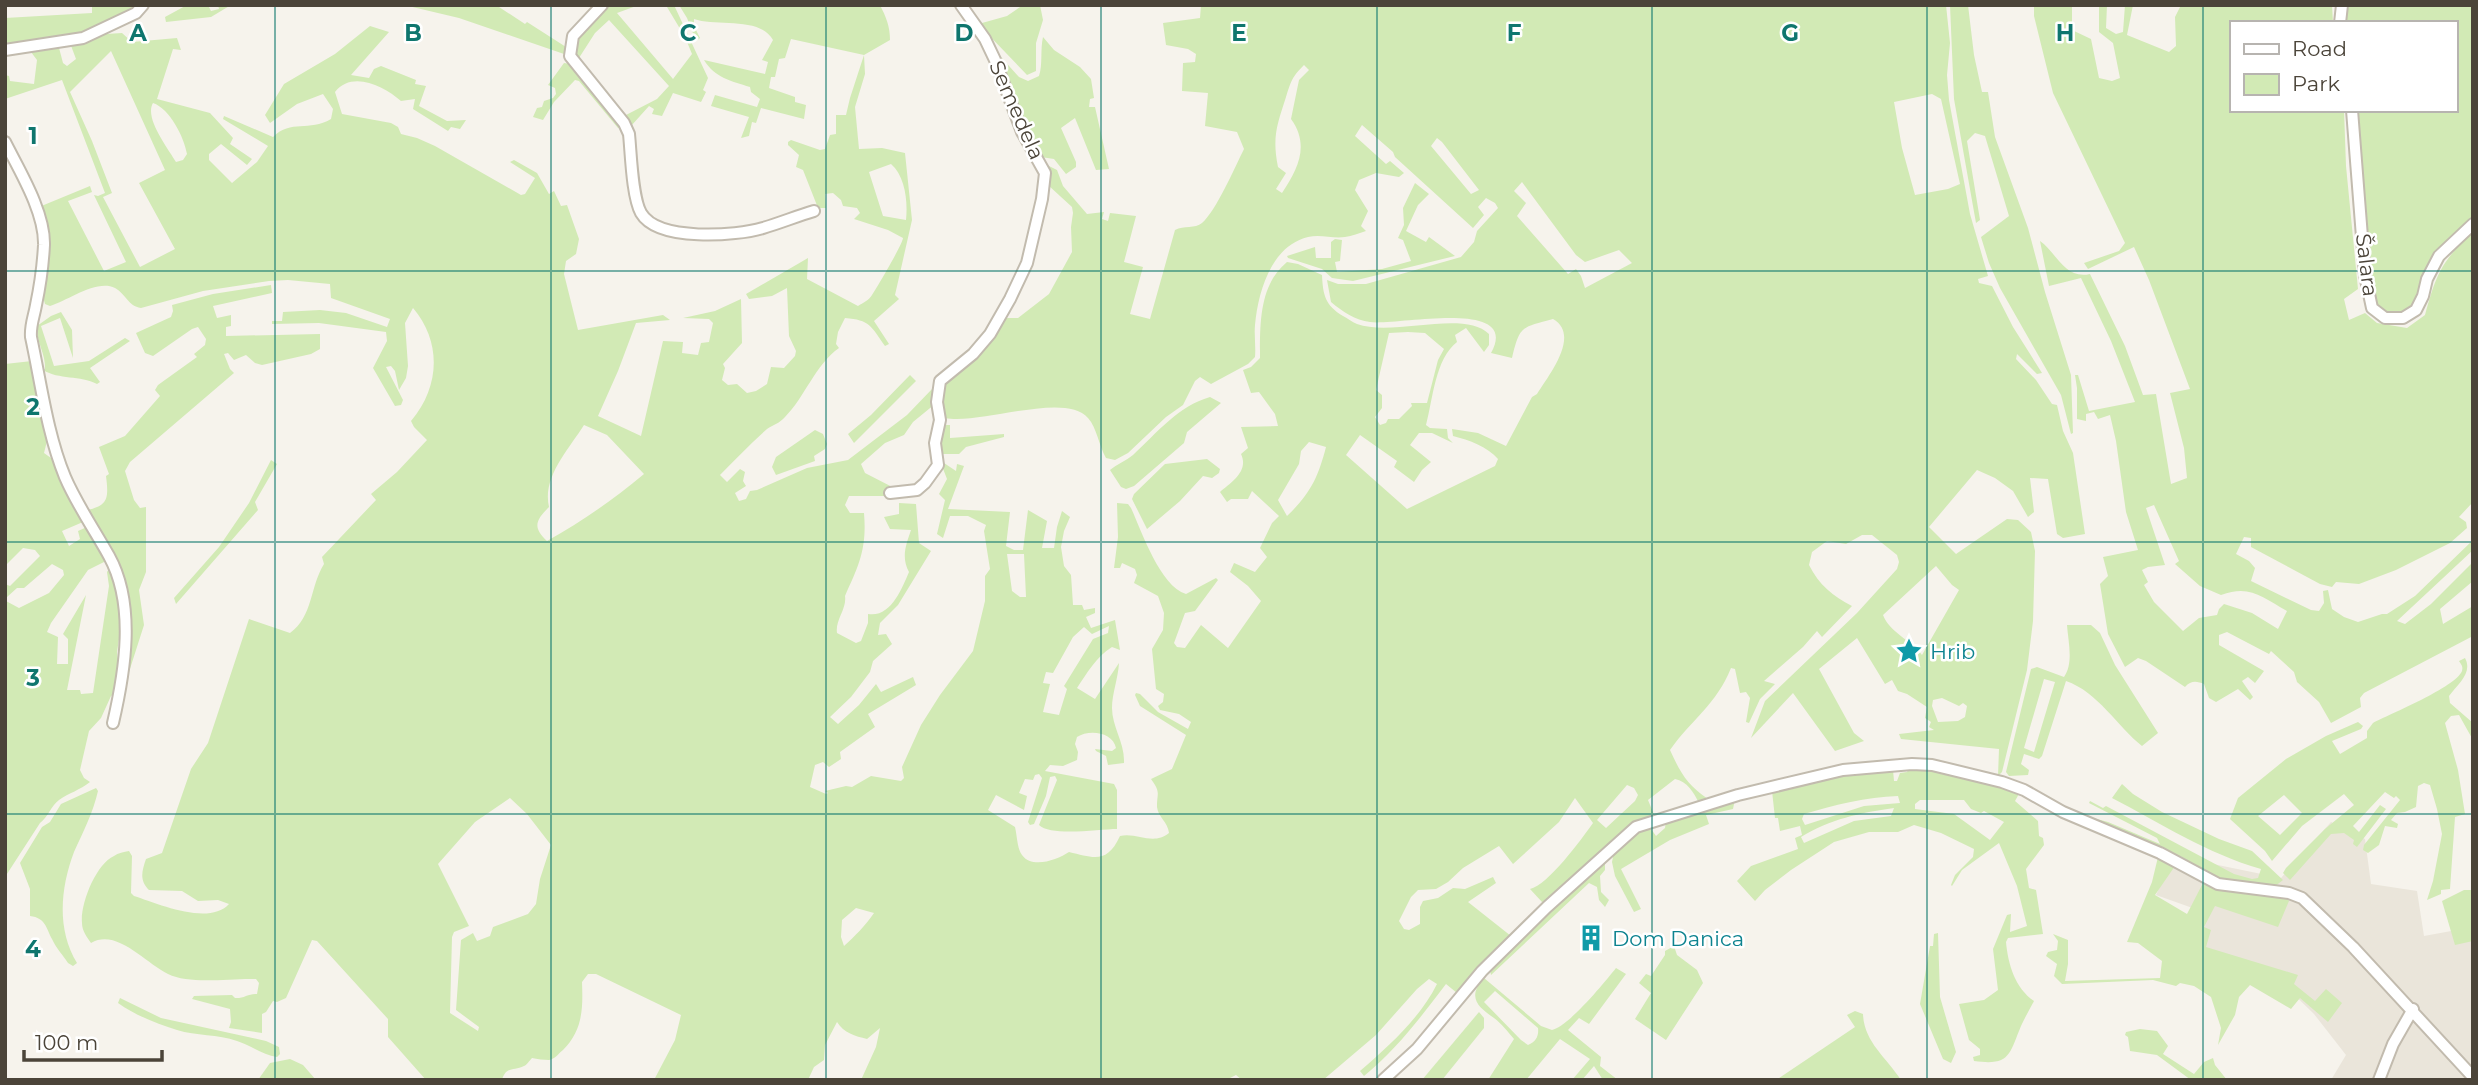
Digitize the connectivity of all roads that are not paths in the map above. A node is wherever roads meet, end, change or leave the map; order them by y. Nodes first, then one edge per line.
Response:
1 (142, 5) edge
2 (602, 5) edge
3 (961, 5) edge
4 (5, 50) edge
5 (2352, 112) edge
6 (5, 142) edge
7 (814, 211) dead end
8 (2473, 224) edge
9 (890, 493) dead end
10 (113, 723) dead end
11 (2413, 1009) junction
12 (2473, 1077) edge
13 (1383, 1080) edge
14 (2379, 1080) edge

1 - 4 street
2 - 7 street
3 - 9 street, Semedela
5 - 8 street, Šalara
6 - 10 street
11 - 12 street
11 - 13 street
11 - 14 street

